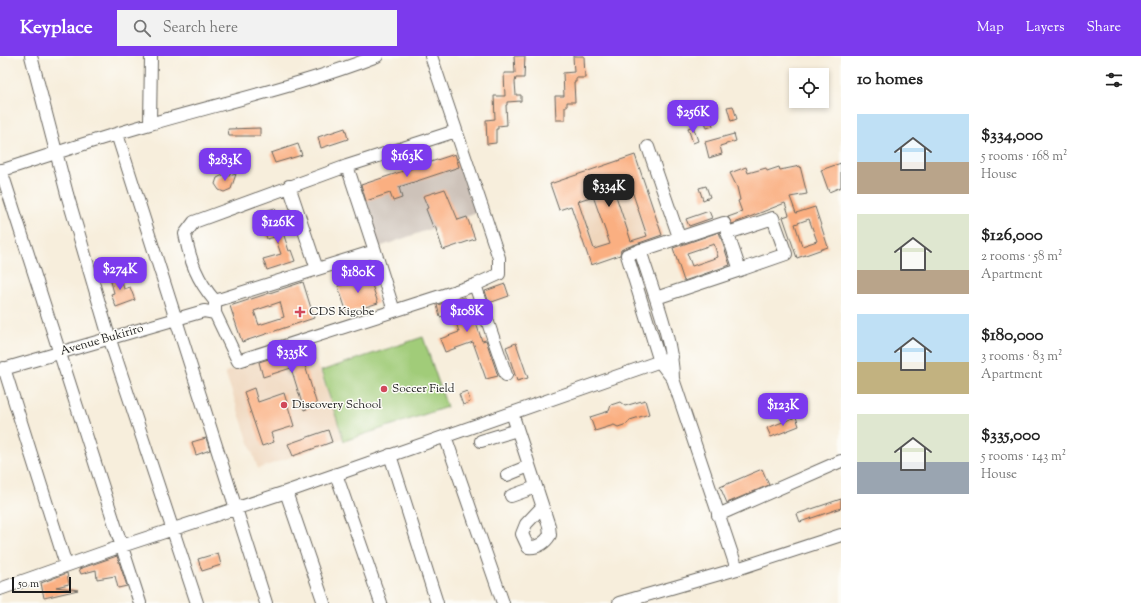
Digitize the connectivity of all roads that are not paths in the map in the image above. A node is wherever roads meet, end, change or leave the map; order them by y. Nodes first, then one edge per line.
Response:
1 (31, 56) edge
2 (151, 56) edge
3 (377, 56) edge
4 (431, 56) edge
5 (360, 59) edge
6 (150, 124) junction
7 (456, 131) junction
8 (117, 134) junction
9 (648, 147) dead end
10 (57, 153) junction
11 (347, 166) junction
12 (0, 171) edge
13 (289, 186) junction
14 (728, 233) junction
15 (679, 237) junction
16 (640, 250) junction
17 (375, 251) junction
18 (317, 269) junction
19 (740, 270) junction
20 (475, 285) junction
21 (656, 298) junction
22 (211, 308) junction
23 (394, 312) junction
24 (177, 318) junction
25 (109, 337) junction
26 (58, 352) junction
27 (672, 357) junction
28 (660, 362) junction
29 (2, 369) edge
30 (506, 375) dead end
31 (673, 379) junction
32 (512, 413) junction
33 (518, 430) junction
34 (445, 436) junction
35 (482, 441) dead end
36 (390, 455) junction
37 (841, 461) edge
38 (529, 466) junction
39 (336, 474) junction
40 (507, 474) dead end
41 (536, 487) junction
42 (286, 492) junction
43 (511, 496) dead end
44 (542, 507) dead end
45 (236, 508) junction
46 (718, 515) junction
47 (172, 529) junction
48 (841, 535) edge
49 (122, 546) junction
50 (66, 565) junction
51 (737, 569) junction
52 (0, 589) edge
53 (140, 603) edge
54 (197, 603) edge
55 (266, 603) edge
56 (324, 603) edge
57 (381, 603) edge
58 (437, 603) edge
59 (503, 603) edge
60 (619, 603) edge

1 - 10 street
2 - 6 street
3 - 5 street
4 - 7 street
5 - 6 street
6 - 8 street
7 - 11 street
7 - 20 street
8 - 10 street
8 - 24 street
9 - 15 street
10 - 12 street
10 - 25 street
11 - 13 street
11 - 17 street
12 - 26 street
13 - 18 street
13 - 22 street
14 - 15 street
14 - 19 street
14 - 19 street
15 - 16 street
16 - 21 street
16 - 28 street
17 - 18 street, Avenue Bukiriro
17 - 23 street
18 - 22 street, Avenue Bukiriro
19 - 21 street
20 - 23 street
20 - 30 street
21 - 27 street
22 - 23 street
22 - 24 street, Avenue Bukiriro
24 - 25 street, Avenue Bukiriro
24 - 45 street
25 - 26 street, Avenue Bukiriro
25 - 47 street
26 - 29 street, Avenue Bukiriro
26 - 49 street
27 - 28 street
27 - 31 street
28 - 31 street
28 - 32 street
29 - 50 street
31 - 46 street
32 - 33 street
32 - 34 street
33 - 35 street
33 - 38 street
34 - 36 street
34 - 59 street
36 - 39 street
36 - 58 street
37 - 46 street
38 - 40 street
38 - 41 street
39 - 42 street
39 - 57 street
41 - 43 street
41 - 44 street
42 - 45 street
42 - 56 street
45 - 47 street
45 - 55 street
46 - 51 street
47 - 49 street
47 - 54 street
48 - 51 street
49 - 50 street
49 - 53 street
50 - 52 street
51 - 60 street

